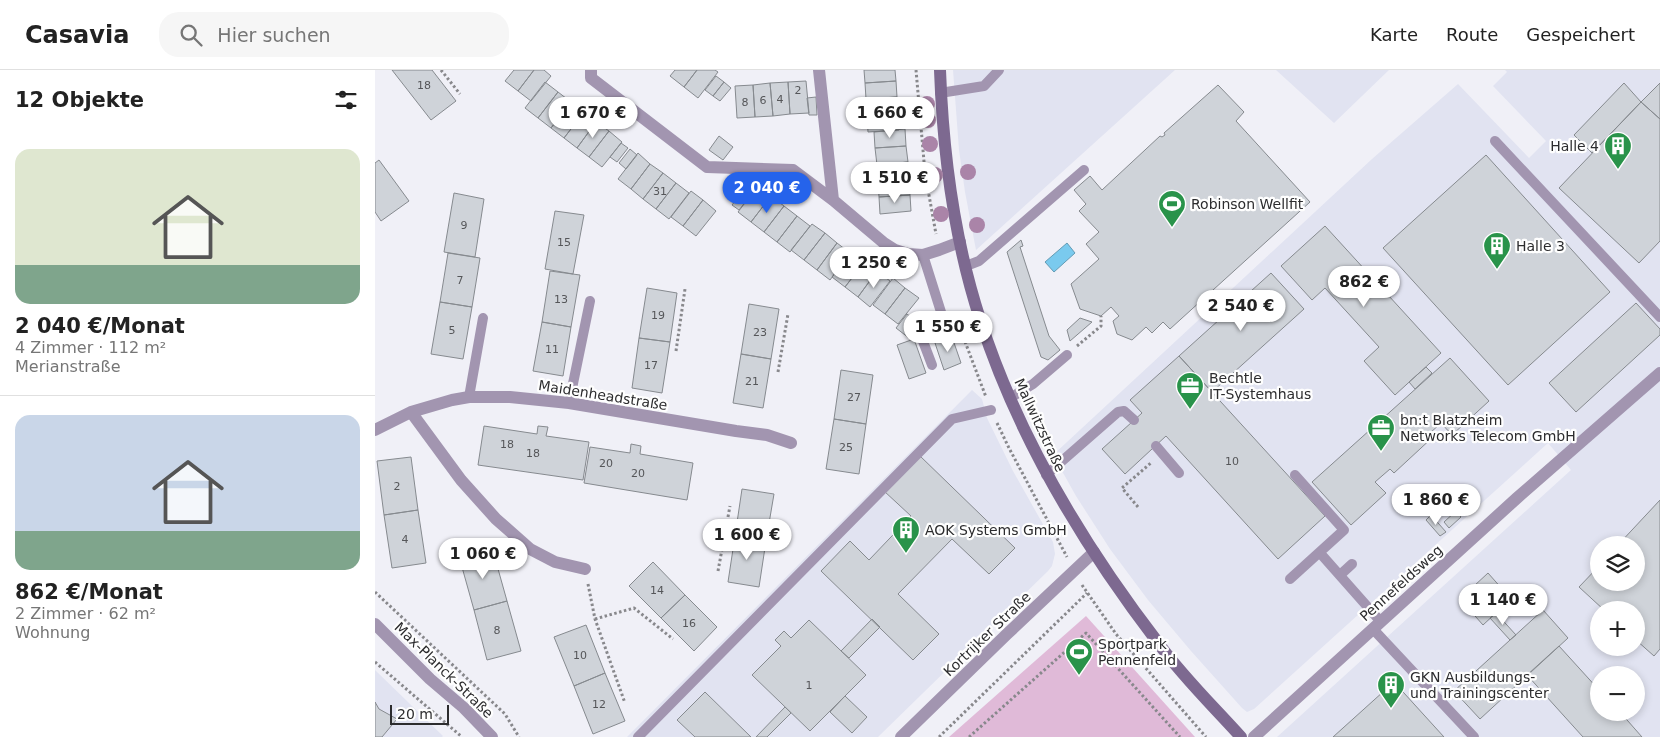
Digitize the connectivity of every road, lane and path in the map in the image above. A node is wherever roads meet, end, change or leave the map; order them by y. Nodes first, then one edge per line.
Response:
1 (441, 70) edge
2 (591, 70) edge
3 (819, 70) edge
4 (939, 70) edge
5 (999, 70) edge
6 (940, 92) junction
7 (461, 94) dead end
8 (1495, 141) dead end
9 (1084, 170) dead end
10 (833, 200) junction
11 (960, 242) junction
12 (923, 254) junction
13 (965, 266) junction
14 (685, 289) dead end
15 (590, 301) dead end
16 (788, 314) dead end
17 (1101, 316) dead end
18 (1660, 317) edge
19 (483, 318) dead end
20 (676, 351) dead end
21 (1067, 355) joint
22 (932, 365) dead end
23 (778, 372) dead end
24 (1660, 373) edge
25 (469, 397) junction
26 (1009, 398) junction
27 (569, 403) junction
28 (991, 410) dead end
29 (411, 412) junction
30 (1134, 420) dead end
31 (375, 430) edge
32 (791, 444) dead end
33 (1159, 450) joint
34 (1179, 473) dead end
35 (1046, 475) junction
36 (1295, 475) dead end
37 (731, 506) dead end
38 (1138, 507) dead end
39 (1094, 552) junction
40 (1320, 553) junction
41 (1352, 564) dead end
42 (585, 569) joint
43 (718, 571) dead end
44 (1340, 575) junction
45 (1290, 579) dead end
46 (375, 592) edge
47 (1087, 593) dead end
48 (595, 619) junction
49 (375, 624) edge
50 (1377, 625) junction
51 (673, 639) dead end
52 (375, 662) edge
53 (625, 703) dead end
54 (462, 737) edge
55 (492, 737) edge
56 (519, 737) edge
57 (638, 737) edge
58 (901, 737) edge
59 (939, 737) edge
60 (969, 737) edge
61 (1180, 737) edge
62 (1241, 737) edge
63 (1254, 737) edge
64 (1474, 737) edge

1 - 7 path
2 - 10 street
3 - 10 street
4 - 6 street, Mallwitzstraße
5 - 6 lane
6 - 11 street, Mallwitzstraße
8 - 18 lane
9 - 13 lane
10 - 12 street
11 - 12 street
11 - 13 street, Mallwitzstraße
12 - 22 lane
13 - 26 street, Mallwitzstraße
14 - 20 path
15 - 27 lane
16 - 23 path
17 - 21 path
19 - 25 lane
21 - 26 lane
24 - 50 street, Pennefeldsweg
25 - 27 street, Maidenheadstraße
25 - 29 street, Maidenheadstraße
26 - 35 street, Mallwitzstraße
27 - 32 street, Maidenheadstraße
28 - 57 lane
29 - 31 street, Maidenheadstraße
29 - 42 street
30 - 35 lane
33 - 34 lane
33 - 38 path
35 - 39 street, Mallwitzstraße
36 - 40 lane
37 - 43 path
39 - 58 street, Kortrijker Straße
39 - 62 street, Mallwitzstraße
40 - 44 lane
40 - 45 lane
41 - 44 lane
42 - 48 path
44 - 50 lane
46 - 56 path
47 - 59 path
48 - 51 path
48 - 53 path
49 - 55 street, Max-Planck-Straße
50 - 63 street, Pennefeldsweg
50 - 64 lane
52 - 54 path
60 - 61 path

